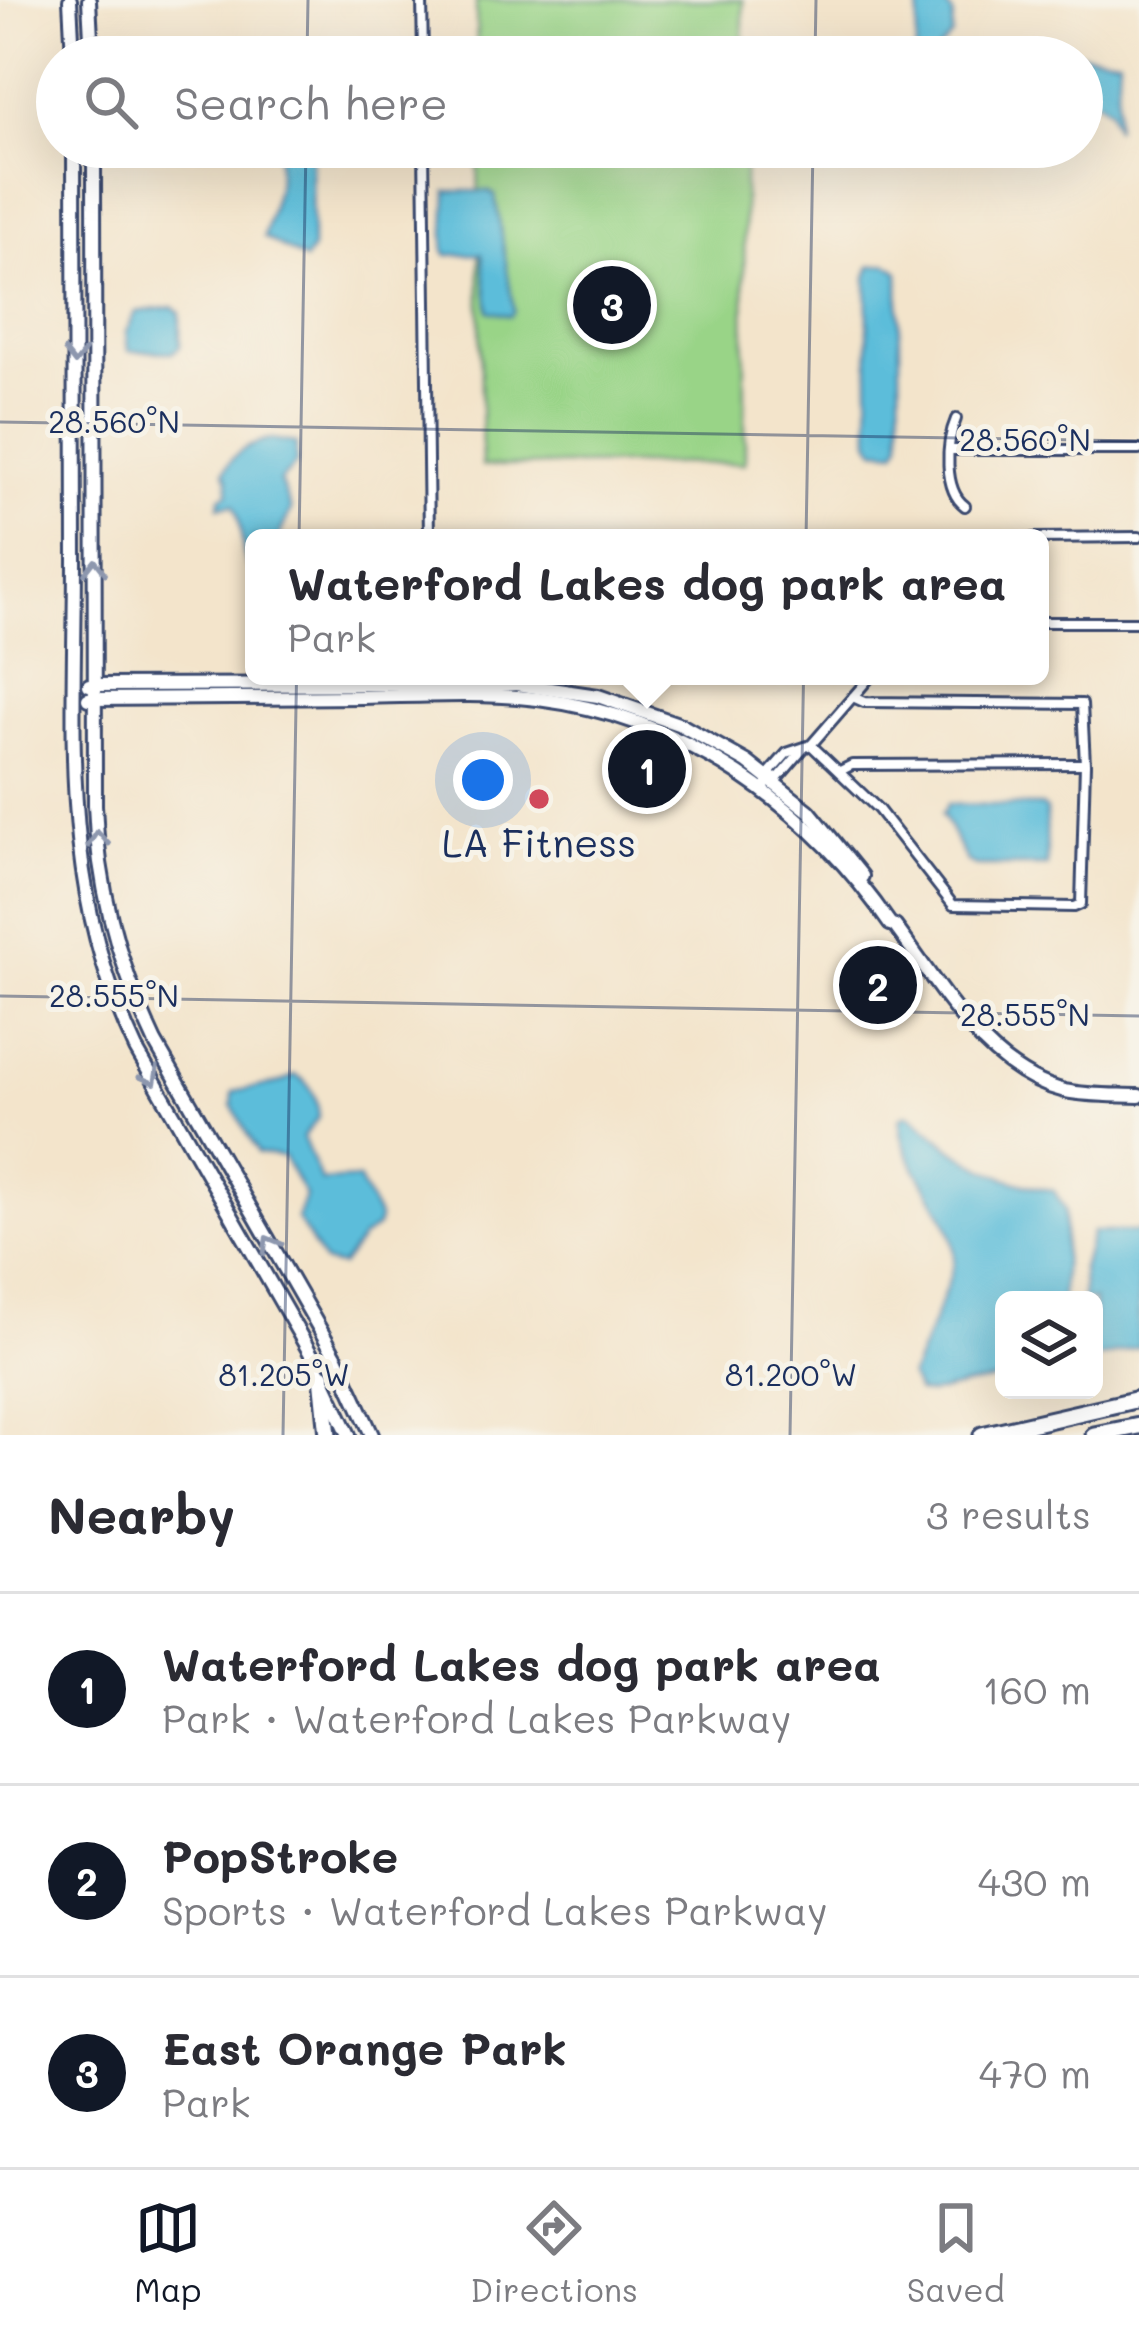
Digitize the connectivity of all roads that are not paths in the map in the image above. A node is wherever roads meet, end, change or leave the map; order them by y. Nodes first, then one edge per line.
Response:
1 (70, 0) edge
2 (89, 0) edge
3 (422, 0) edge
4 (91, 17) junction
5 (72, 23) junction
6 (72, 36) edge
7 (91, 36) edge
8 (423, 36) edge
9 (74, 168) edge
10 (94, 168) edge
11 (424, 168) edge
12 (95, 286) junction
13 (75, 288) junction
14 (956, 419) dead end
15 (950, 450) junction
16 (1139, 450) edge
17 (75, 491) junction
18 (95, 492) junction
19 (965, 506) dead end
20 (429, 529) edge
21 (1139, 537) edge
22 (1049, 538) edge
23 (1049, 622) edge
24 (1139, 622) edge
25 (279, 685) edge
26 (303, 685) edge
27 (520, 685) edge
28 (863, 685) edge
29 (75, 692) junction
30 (95, 692) junction
31 (853, 697) junction
32 (223, 698) junction
33 (607, 706) junction
34 (809, 746) junction
35 (1085, 764) junction
36 (840, 771) junction
37 (766, 784) junction
38 (121, 959) junction
39 (102, 964) junction
40 (1139, 1096) edge
41 (242, 1195) junction
42 (250, 1208) junction
43 (227, 1210) junction
44 (322, 1376) junction
45 (1139, 1399) edge
46 (1139, 1426) edge
47 (328, 1435) edge
48 (350, 1435) edge
49 (372, 1435) edge
50 (982, 1435) edge
51 (1094, 1435) edge

1 - 5 main road
2 - 4 main road
3 - 8 street
4 - 5 street
4 - 7 main road
5 - 6 main road
9 - 13 main road
10 - 12 main road
11 - 20 street
12 - 13 street
12 - 18 main road
13 -> 17 main road
14 - 15 street
15 - 16 street
15 - 19 street
17 - 18 street
17 - 29 main road
30 -> 18 main road
21 - 22 street
23 - 24 street
25 - 30 main road
26 - 32 main road
27 - 33 main road
28 - 31 street
29 - 30 main road
29 - 39 main road
30 - 32 main road
38 -> 30 main road
31 - 34 street
31 - 35 street
32 - 33 main road
33 - 37 main road
34 - 36 street
34 - 37 street
35 - 36 street
35 - 36 street
37 - 40 main road
38 - 39 street
38 - 41 main road
39 -> 43 main road
41 - 42 main road
41 - 43 street
42 - 43 street
49 -> 42 main road
43 - 44 main road
44 - 47 highway
44 - 48 main road
45 - 50 highway
46 - 51 highway

